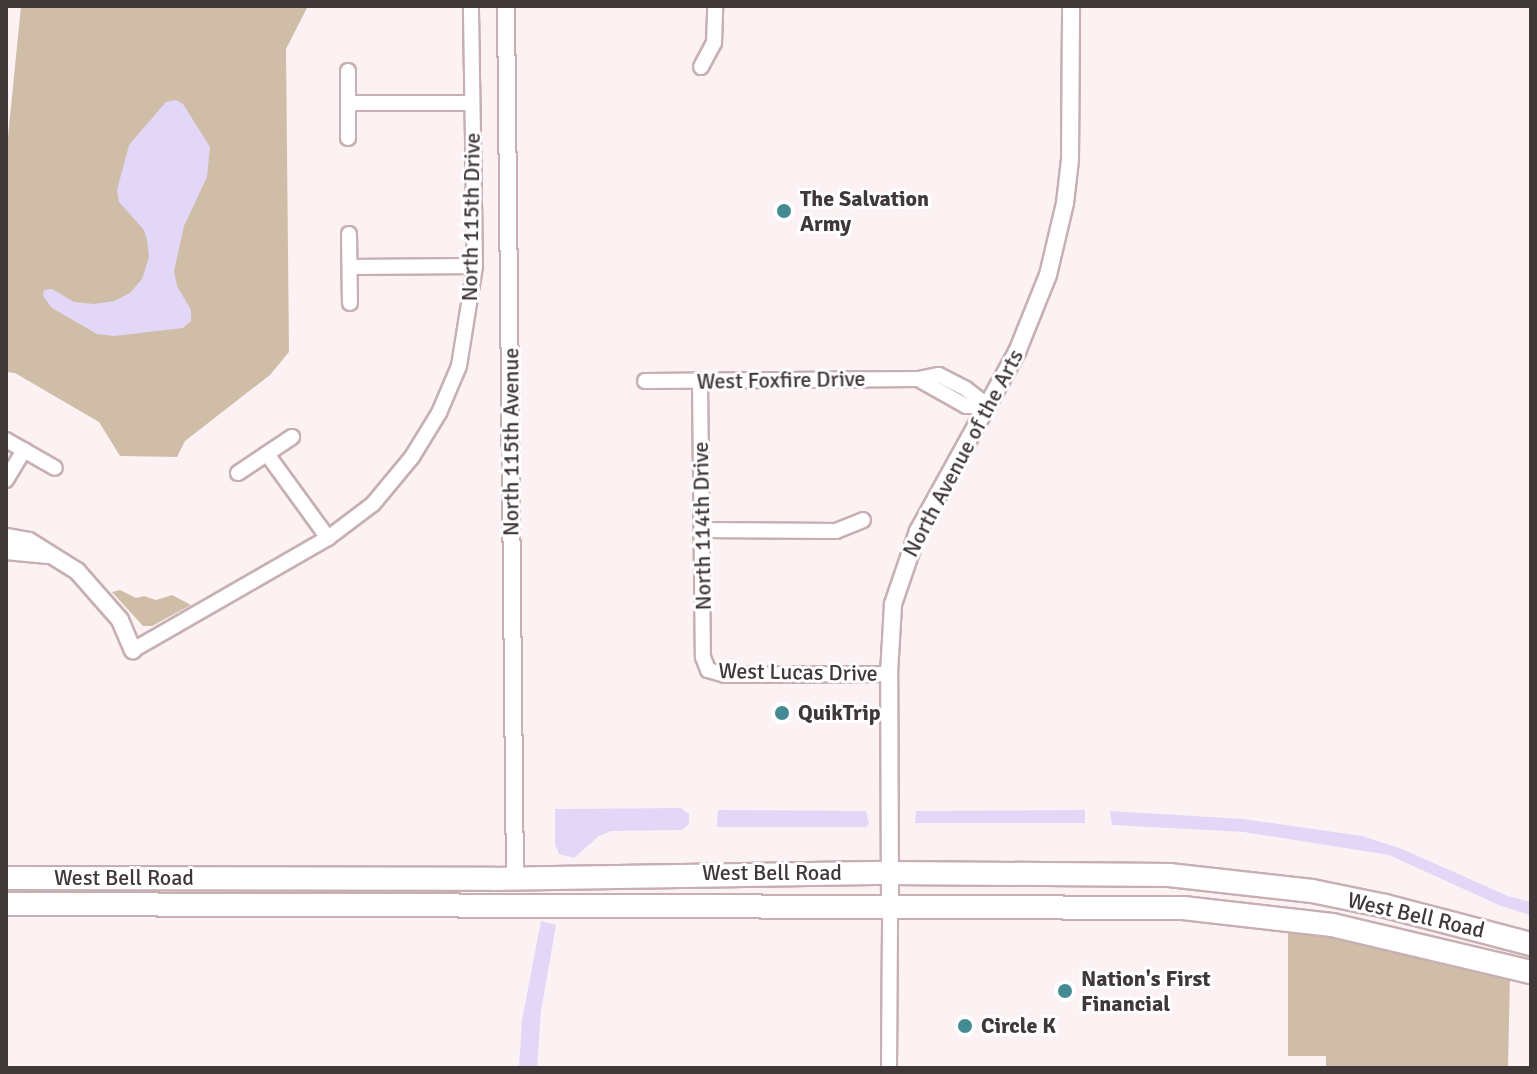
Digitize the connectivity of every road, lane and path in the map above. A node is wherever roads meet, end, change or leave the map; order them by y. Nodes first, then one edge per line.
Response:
1 (471, 6) edge
2 (506, 6) edge
3 (715, 6) edge
4 (1071, 6) edge
5 (701, 67) dead end
6 (348, 71) dead end
7 (348, 103) junction
8 (472, 103) junction
9 (348, 138) dead end
10 (349, 234) dead end
11 (475, 266) junction
12 (350, 267) junction
13 (350, 303) dead end
14 (700, 380) junction
15 (645, 381) dead end
16 (988, 406) junction
17 (292, 437) dead end
18 (6, 440) edge
19 (24, 450) junction
20 (267, 454) junction
21 (55, 468) dead end
22 (238, 473) dead end
23 (6, 480) edge
24 (863, 520) dead end
25 (702, 530) junction
26 (6, 537) edge
27 (328, 538) junction
28 (6, 551) edge
29 (53, 555) junction
30 (133, 650) joint
31 (708, 670) joint
32 (889, 674) junction
33 (890, 873) junction
34 (515, 877) junction
35 (6, 878) edge
36 (149, 878) junction
37 (319, 878) junction
38 (12, 904) edge
39 (194, 905) junction
40 (341, 906) junction
41 (890, 906) junction
42 (1531, 944) edge
43 (1531, 972) edge
44 (889, 1068) edge

1 - 8 street, North 115th Drive
2 - 34 street, North 115th Avenue
3 - 5 street
4 - 16 street, North Avenue of the Arts
6 - 7 street
7 - 8 street
7 - 9 street
8 - 11 street, North 115th Drive
10 - 12 street
11 - 12 street
11 - 27 street, North 115th Drive
12 - 13 street
14 - 15 street, West Foxfire Drive
14 - 16 street, West Foxfire Drive
14 - 25 street, North 114th Drive
16 - 32 street, North Avenue of the Arts
17 - 20 street
18 - 19 street
19 - 21 street
19 - 23 street
20 - 22 street
20 - 27 street
24 - 25 street
25 - 31 street, North 114th Drive
26 - 29 street
27 - 30 street, North 115th Drive
28 - 29 street
29 - 30 street
31 - 32 street, West Lucas Drive
32 - 33 street, North Avenue of the Arts
33 - 34 main road, West Bell Road
33 - 41 street, North Avenue of the Arts
33 - 42 main road, West Bell Road
34 - 37 main road, West Bell Road
34 - 40 main road
35 - 36 main road, West Bell Road
36 - 37 main road, West Bell Road
36 - 38 main road
37 - 39 main road
38 - 39 main road, West Bell Road
39 - 40 main road, West Bell Road
40 - 41 main road, West Bell Road
41 - 43 main road, West Bell Road
41 - 44 street

